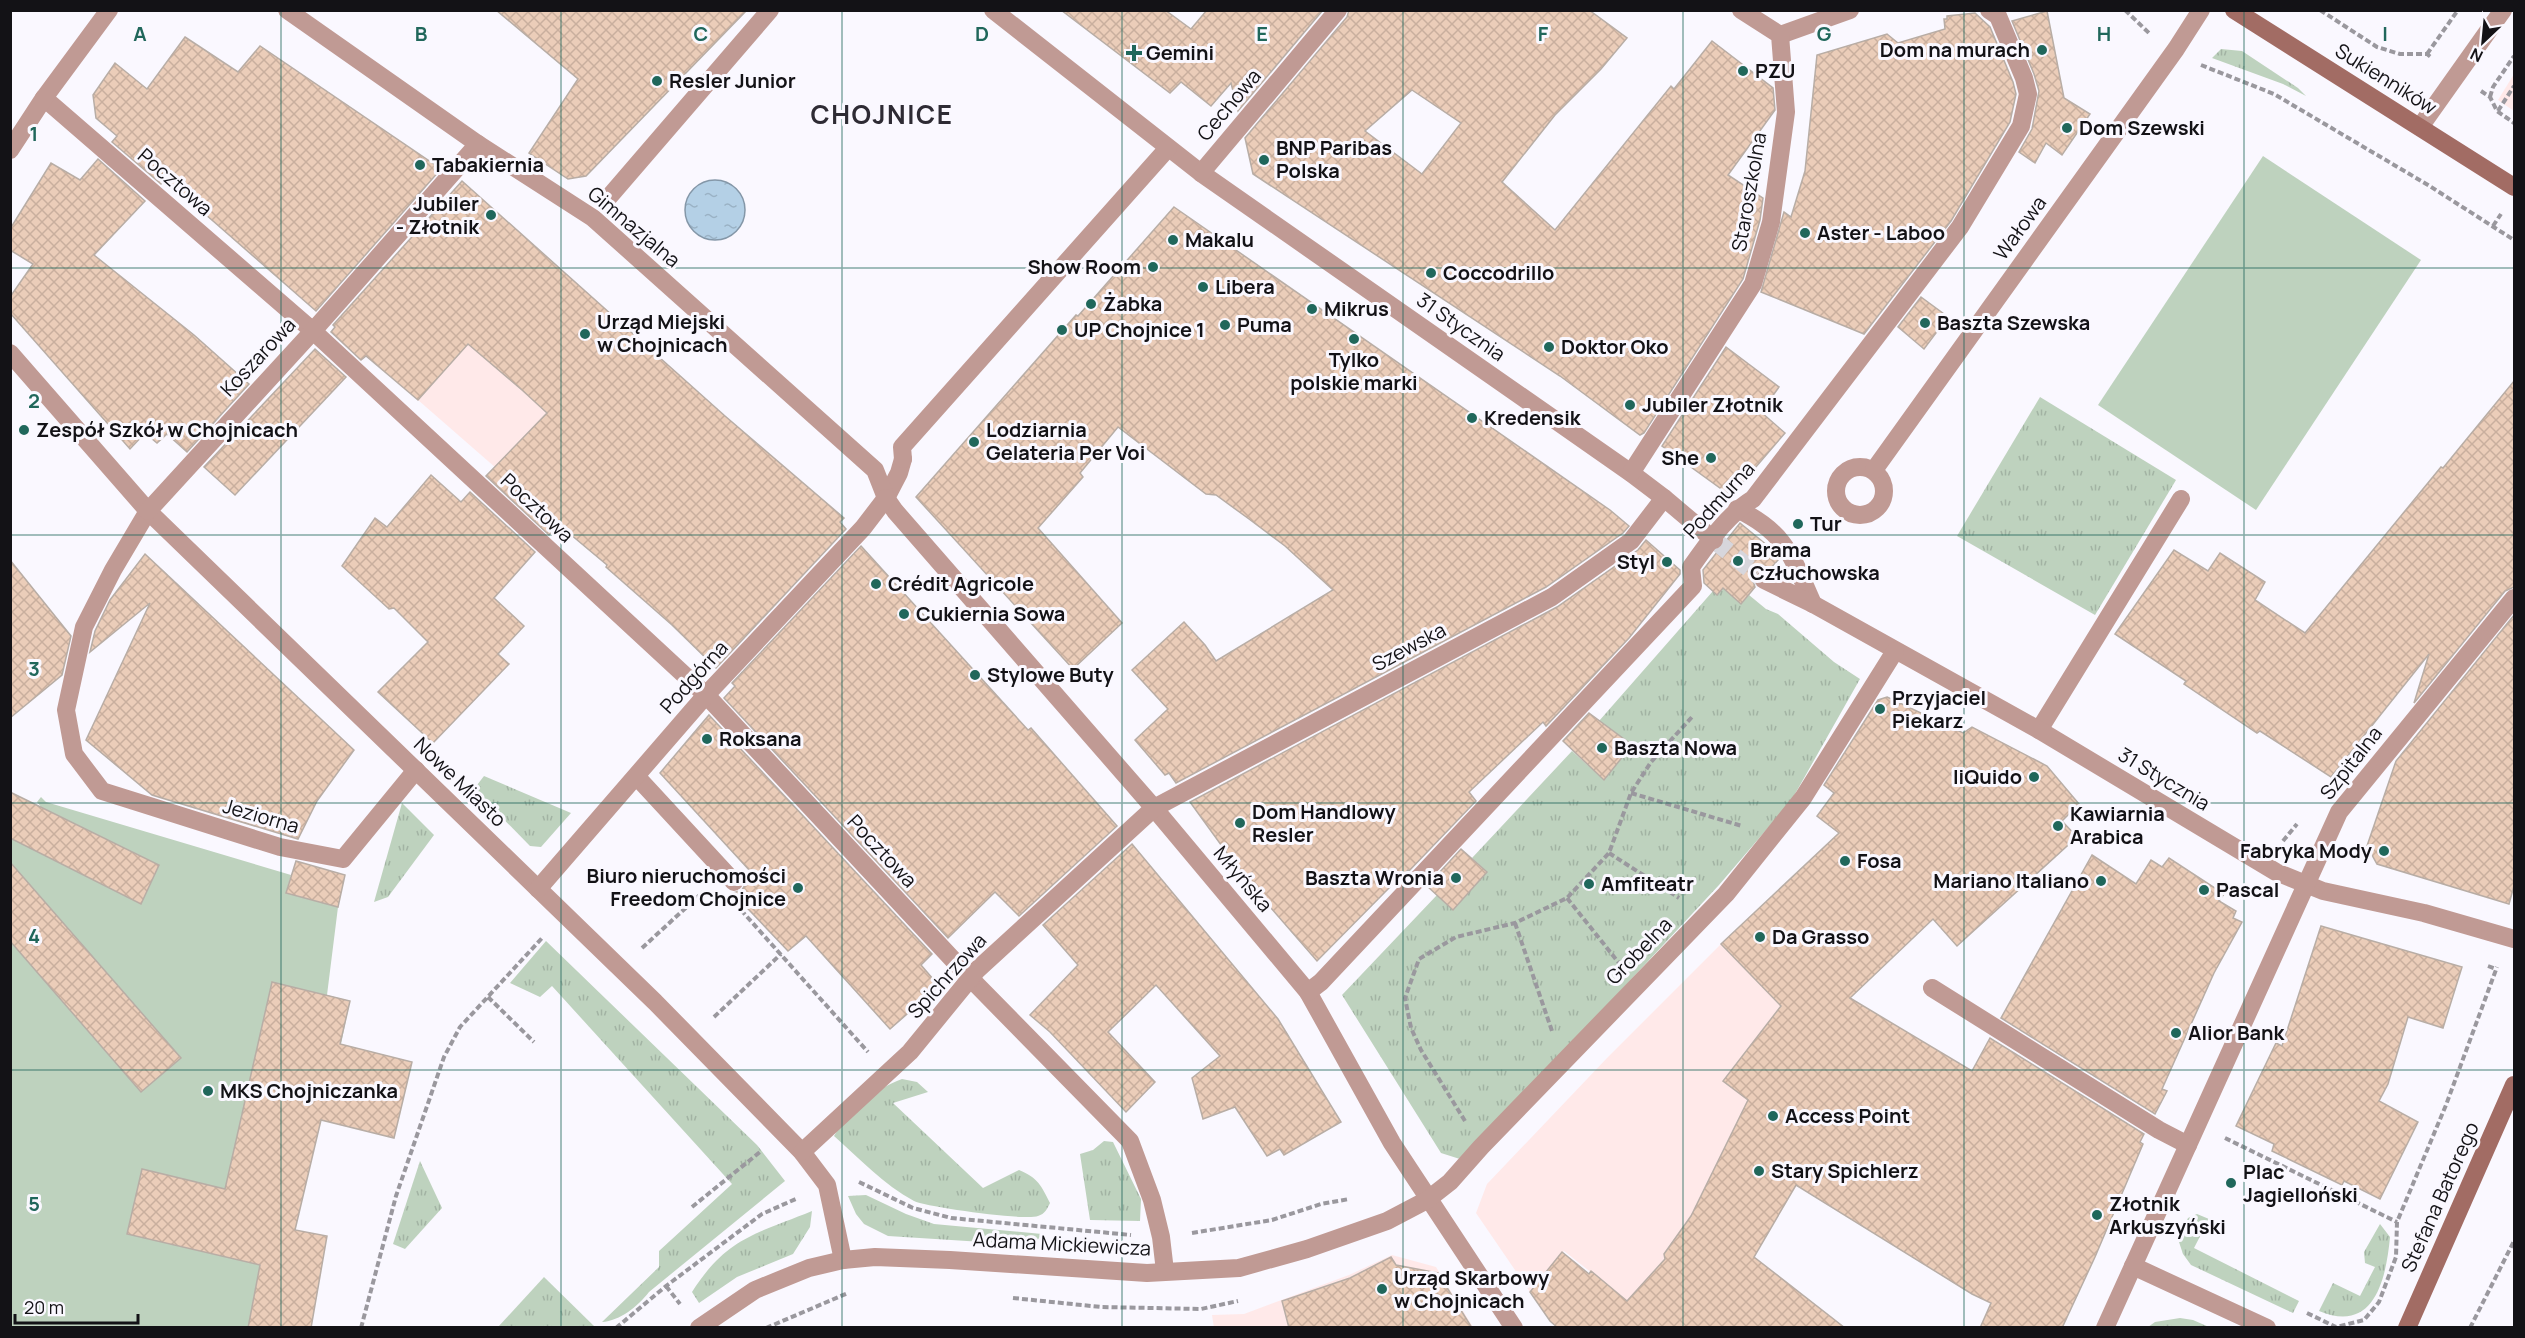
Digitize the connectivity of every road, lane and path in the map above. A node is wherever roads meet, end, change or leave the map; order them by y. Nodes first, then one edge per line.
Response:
1 (108, 10) edge
2 (287, 10) edge
3 (770, 10) edge
4 (993, 10) edge
5 (1338, 10) edge
6 (1741, 10) edge
7 (1850, 10) edge
8 (1989, 10) edge
9 (2125, 10) edge
10 (2201, 10) edge
11 (2234, 10) edge
12 (2320, 10) edge
13 (2458, 10) edge
14 (2502, 10) edge
15 (2151, 34) dead end
16 (1779, 35) junction
17 (2514, 56) edge
18 (2206, 68) dead end
19 (2514, 86) edge
20 (44, 98) junction
21 (2497, 111) junction
22 (2514, 123) edge
23 (2420, 127) junction
24 (478, 144) junction
25 (10, 150) edge
26 (1173, 152) junction
27 (1201, 173) junction
28 (2514, 187) edge
29 (609, 197) dead end
30 (2514, 240) edge
31 (313, 332) junction
32 (10, 354) edge
33 (1874, 470) dead end
34 (1631, 473) junction
35 (886, 498) junction
36 (1664, 498) junction
37 (2181, 499) dead end
38 (1737, 509) junction
39 (148, 511) junction
40 (1713, 539) junction
41 (1764, 580) tunnel mouth
42 (2514, 598) edge
43 (1813, 604) junction
44 (1895, 651) junction
45 (706, 695) junction
46 (1692, 717) dead end
47 (2040, 730) junction
48 (74, 754) joint
49 (416, 770) junction
50 (637, 777) junction
51 (1631, 793) junction
52 (1154, 808) junction
53 (1773, 836) junction
54 (1609, 853) junction
55 (734, 882) dead end
56 (2306, 885) junction
57 (538, 889) junction
58 (706, 890) dead end
59 (1567, 898) junction
60 (564, 914) junction
61 (1705, 915) junction
62 (1515, 923) junction
63 (2514, 939) edge
64 (638, 951) dead end
65 (781, 954) dead end
66 (2485, 966) dead end
67 (971, 980) junction
68 (1638, 985) junction
69 (1932, 988) dead end
70 (1308, 992) junction
71 (488, 997) junction
72 (706, 1023) dead end
73 (534, 1042) dead end
74 (1563, 1063) junction
75 (2514, 1085) edge
76 (2222, 1136) dead end
77 (2188, 1145) junction
78 (768, 1146) dead end
79 (1481, 1147) junction
80 (802, 1152) junction
81 (855, 1180) dead end
82 (801, 1197) dead end
83 (1356, 1198) dead end
84 (1427, 1200) junction
85 (692, 1207) dead end
86 (2397, 1222) junction
87 (1161, 1237) junction
88 (2514, 1242) edge
89 (843, 1260) junction
90 (2133, 1266) junction
91 (1165, 1271) junction
92 (2307, 1313) dead end
93 (361, 1328) edge
94 (616, 1328) edge
95 (699, 1328) edge
96 (1514, 1328) edge
97 (2105, 1328) edge
98 (2267, 1328) edge
99 (2407, 1328) edge
100 (2470, 1328) edge

1 - 20 street
2 - 24 street, Gimnazjalna
3 - 29 street
4 - 26 street, 31 Stycznia
5 - 27 street, Cechowa
6 - 16 street
7 - 16 street
8 - 38 street, Podmurna
9 - 15 path
10 - 33 street, Wałowa
11 - 23 main road, Sukienników
12 - 13 path
14 - 23 street
16 - 34 street, Staroszkolna
17 - 21 path
18 - 30 path
19 - 21 path
20 - 25 street
20 - 31 street, Pocztowa
21 - 22 path
23 - 28 main road, Sukienników
24 - 31 street, Koszarowa
24 - 35 street, Gimnazjalna
26 - 27 street, 31 Stycznia
26 - 35 street, Podgórna
27 - 34 street, 31 Stycznia
31 - 39 street, Koszarowa
31 - 45 street, Pocztowa
32 - 39 street, Nowe Miasto
34 - 36 street, 31 Stycznia
35 - 45 street, Podgórna
35 - 52 street, Młyńska
36 - 40 street, 31 Stycznia
36 - 52 street, Szewska
37 - 47 street
38 - 40 street, Podmurna
38 - 43 street
39 - 48 street, Koszarowa
39 - 49 street, Nowe Miasto
40 - 70 street, Podmurna
41 - 43 street, 31 Stycznia
42 - 56 street, Szpitalna
43 - 44 street, 31 Stycznia
44 - 47 street, 31 Stycznia
44 - 53 street, Grobelna
45 - 50 street, Podgórna
45 - 67 street, Pocztowa
46 - 51 path
47 - 56 street, 31 Stycznia
48 - 49 street, Jeziorna
49 - 57 street, Nowe Miasto
50 - 55 street
50 - 57 street, Podgórna
51 - 53 path
51 - 54 path
52 - 67 street, Spichrzowa
52 - 70 street, Młyńska
53 - 61 street, Grobelna
54 - 59 path
54 - 61 path
56 - 63 street, 31 Stycznia
56 - 77 street, Szpitalna
57 - 60 street, Nowe Miasto
58 - 64 path
59 - 62 path
59 - 68 path
60 - 71 path
60 - 80 street, Nowe Miasto
61 - 68 street, Grobelna
62 - 74 path
62 - 79 path
65 - 72 path
66 - 86 path
67 - 80 street, Spichrzowa
67 - 87 street, Pocztowa
68 - 74 street, Grobelna
69 - 77 street
70 - 84 street, Młyńska
71 - 73 path
71 - 93 path
74 - 79 street, Grobelna
75 - 99 main road, Stefana Batorego
76 - 86 path
77 - 90 street
78 - 85 path
79 - 84 street, Grobelna
80 - 89 street, Nowe Miasto
81 - 87 path
82 - 94 path
83 - 87 path
84 - 91 street, Adama Mickiewicza
84 - 96 street, Młyńska
86 - 92 path
87 - 91 street, Pocztowa
88 - 100 path
89 - 91 street, Adama Mickiewicza
89 - 95 street, Adama Mickiewicza
90 - 97 street
90 - 98 street

